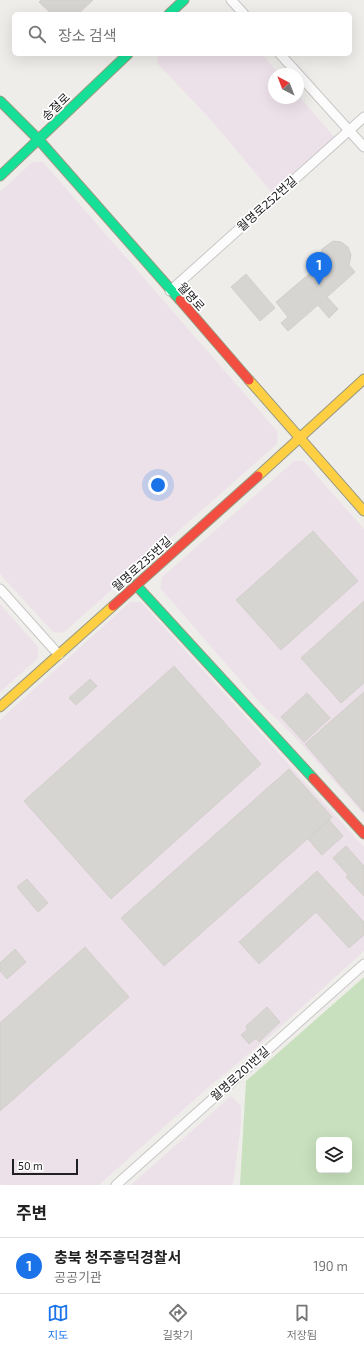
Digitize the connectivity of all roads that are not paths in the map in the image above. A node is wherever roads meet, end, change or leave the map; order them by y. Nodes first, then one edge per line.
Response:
1 (184, 0) edge
2 (231, 0) edge
3 (171, 12) edge
4 (242, 12) edge
5 (126, 56) edge
6 (282, 56) edge
7 (0, 101) edge
8 (364, 117) edge
9 (349, 130) junction
10 (39, 140) junction
11 (364, 147) edge
12 (0, 176) edge
13 (170, 291) junction
14 (364, 378) edge
15 (299, 437) junction
16 (364, 511) edge
17 (136, 585) junction
18 (0, 589) edge
19 (59, 655) junction
20 (0, 707) edge
21 (364, 834) edge
22 (364, 964) edge
23 (116, 1185) edge

1 - 3 street
2 - 4 street
5 - 10 street, 송절로
6 - 9 street
7 - 10 street, 월명로
8 - 9 street, 월명로252번길
9 - 11 street
9 - 13 street, 월명로252번길
10 - 12 street, 송절로
10 - 13 street, 월명로
13 - 15 street, 월명로
14 - 15 street, 월명로235번길
15 - 16 street, 월명로
15 - 17 street, 월명로235번길
17 - 19 street, 월명로235번길
17 - 21 street
18 - 19 street
19 - 20 street, 월명로235번길
22 - 23 street, 월명로201번길

